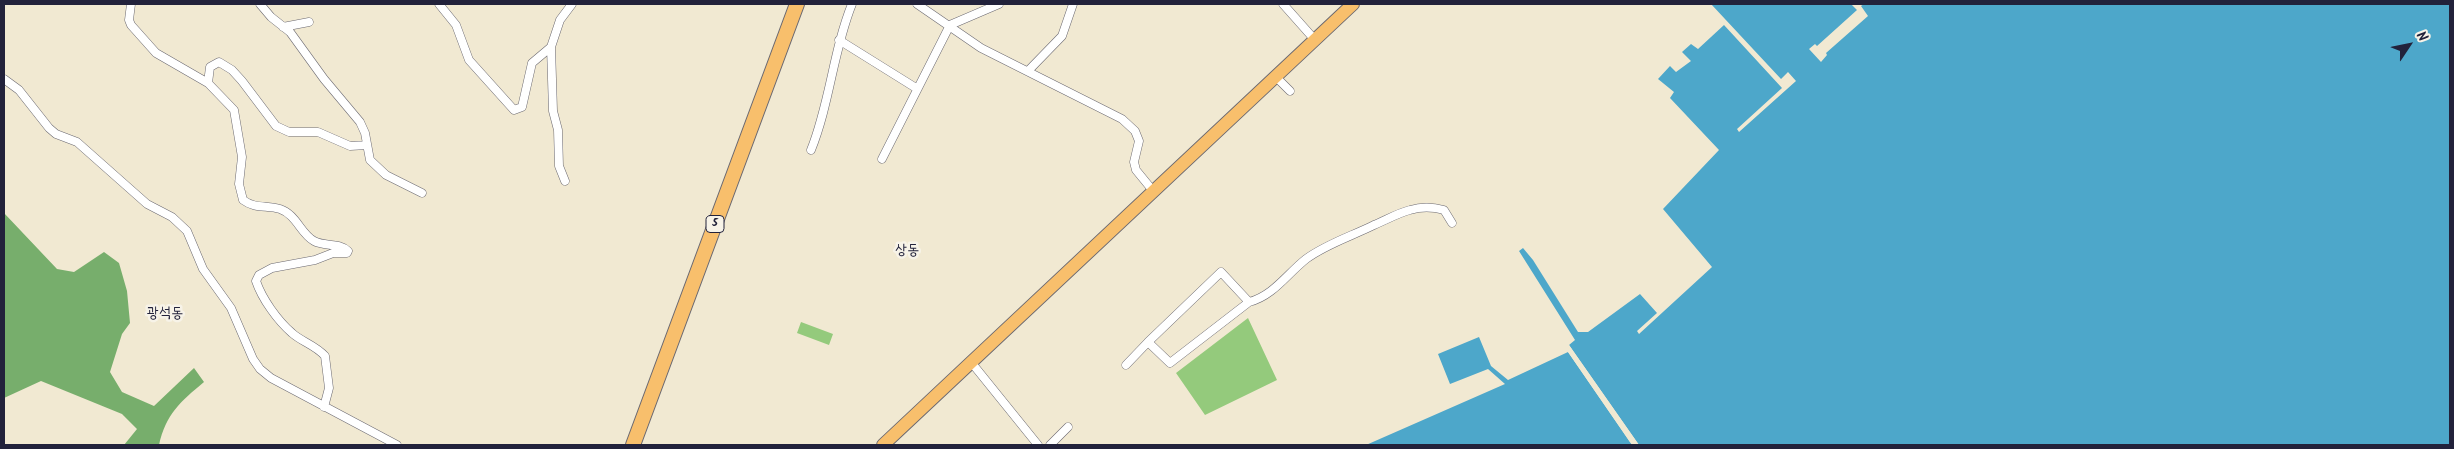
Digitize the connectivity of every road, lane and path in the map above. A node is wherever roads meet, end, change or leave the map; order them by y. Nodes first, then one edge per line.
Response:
1 (131, 4) edge
2 (260, 4) edge
3 (439, 4) edge
4 (572, 4) edge
5 (797, 4) edge
6 (852, 4) edge
7 (917, 4) edge
8 (999, 4) edge
9 (1073, 4) edge
10 (1283, 4) edge
11 (1351, 5) edge
12 (309, 22) dead end
13 (950, 25) junction
14 (283, 27) junction
15 (839, 40) junction
16 (1315, 40) junction
17 (552, 47) junction
18 (1028, 71) junction
19 (1276, 77) junction
20 (4, 79) edge
21 (208, 83) junction
22 (916, 88) junction
23 (1290, 91) dead end
24 (367, 145) junction
25 (810, 150) dead end
26 (882, 159) dead end
27 (565, 181) dead end
28 (1154, 192) junction
29 (422, 193) dead end
30 (1452, 223) dead end
31 (1249, 302) junction
32 (1148, 342) junction
33 (971, 362) junction
34 (1126, 365) dead end
35 (324, 407) junction
36 (1068, 427) dead end
37 (397, 445) edge
38 (633, 445) edge
39 (883, 445) edge
40 (1038, 445) edge
41 (1050, 445) edge

1 - 21 street
2 - 14 street
3 - 17 street
4 - 17 street
5 - 38 highway, 5
6 - 15 street
7 - 13 street
8 - 13 street
9 - 18 street
10 - 16 street
11 - 16 main road
12 - 14 street
13 - 18 street
13 - 22 street
14 - 24 street
15 - 22 street
15 - 25 street
16 - 19 main road
17 - 27 street
18 - 28 street
19 - 23 street
19 - 28 main road
20 - 35 street
21 - 24 street
21 - 35 street
22 - 26 street
24 - 29 street
28 - 33 main road
30 - 31 street
31 - 32 street
31 - 32 street
32 - 34 street
33 - 39 main road
33 - 40 street
35 - 37 street
36 - 41 street

